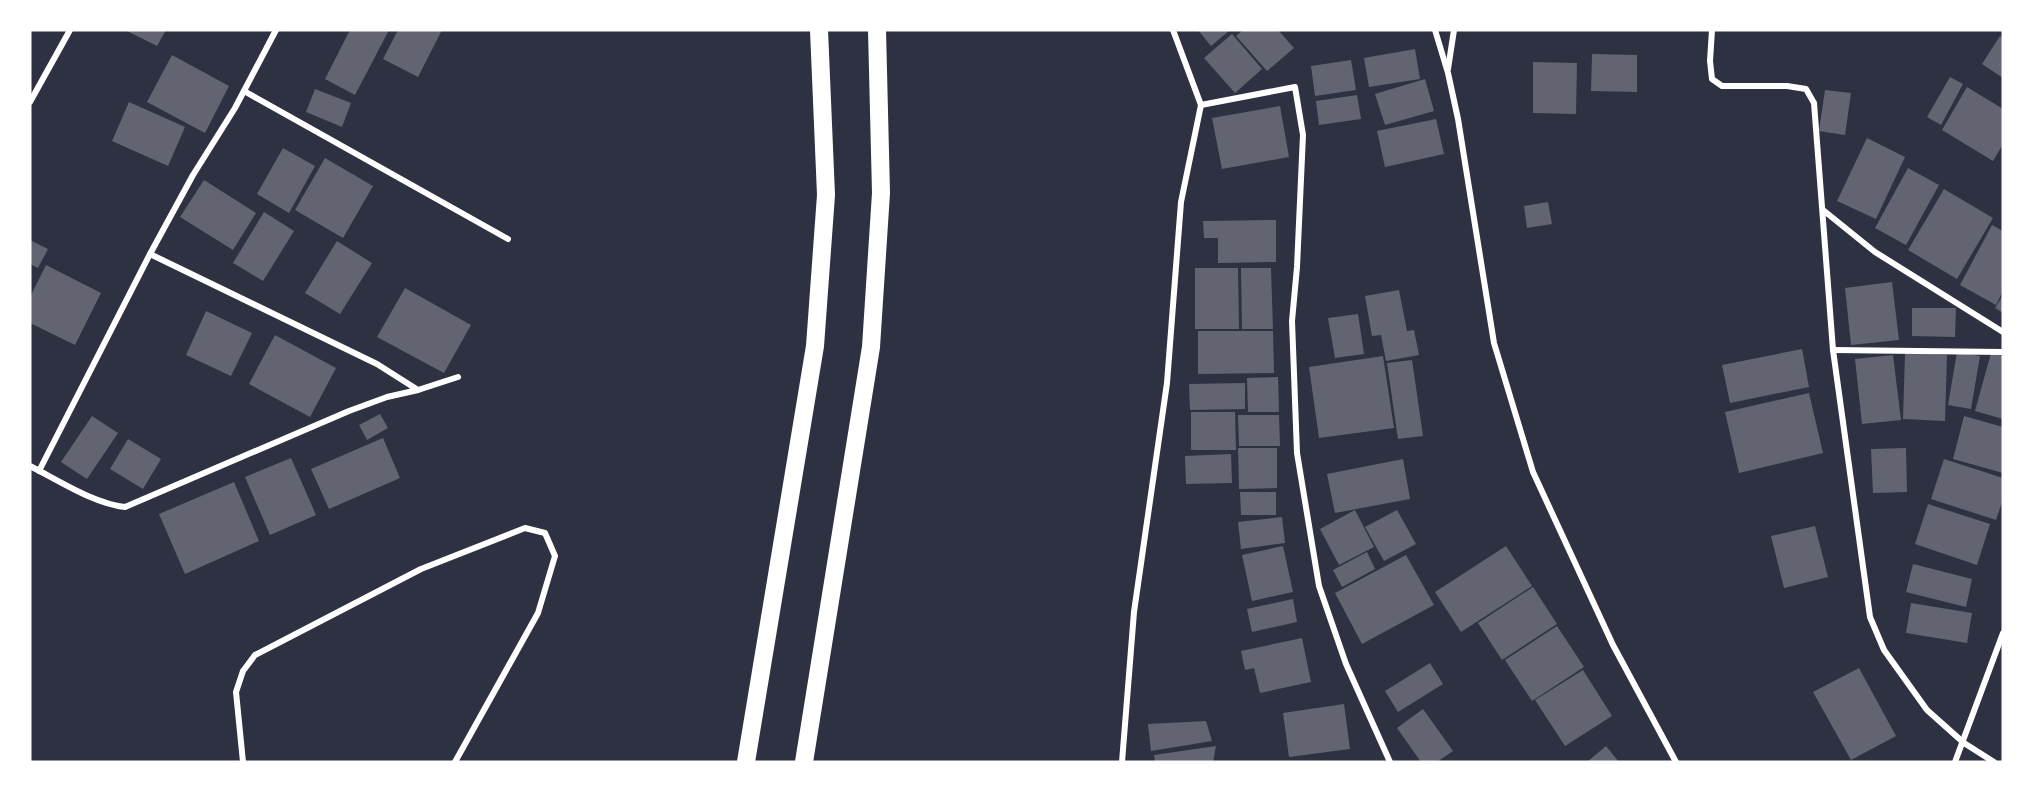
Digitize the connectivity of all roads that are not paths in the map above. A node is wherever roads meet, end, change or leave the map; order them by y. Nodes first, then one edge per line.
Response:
1 (70, 30) edge
2 (276, 30) edge
3 (819, 30) edge
4 (877, 30) edge
5 (1173, 30) edge
6 (1435, 30) edge
7 (1454, 30) edge
8 (1712, 30) edge
9 (1448, 73) junction
10 (244, 92) junction
11 (30, 102) edge
12 (1202, 105) junction
13 (1822, 210) junction
14 (508, 239) dead end
15 (150, 254) junction
16 (2003, 332) edge
17 (1833, 350) junction
18 (2003, 352) edge
19 (458, 377) dead end
20 (418, 390) junction
21 (30, 466) edge
22 (39, 471) junction
23 (2003, 633) edge
24 (1964, 743) junction
25 (243, 762) edge
26 (455, 762) edge
27 (746, 762) edge
28 (804, 762) edge
29 (1122, 762) edge
30 (1390, 762) edge
31 (1676, 762) edge
32 (1955, 762) edge
33 (1994, 762) edge

1 - 11 street
2 - 10 street
3 - 27 highway
4 - 28 highway
5 - 12 street
6 - 9 street
7 - 9 street
8 - 13 street
9 - 31 street
10 - 14 street
10 - 15 street
12 - 29 street
12 - 30 street
13 - 16 street
13 - 17 street
15 - 20 street
15 - 22 street
17 - 18 street
17 - 24 street
19 - 20 street
20 - 22 street
21 - 22 street
23 - 24 street
24 - 32 street
24 - 33 street
25 - 26 street

